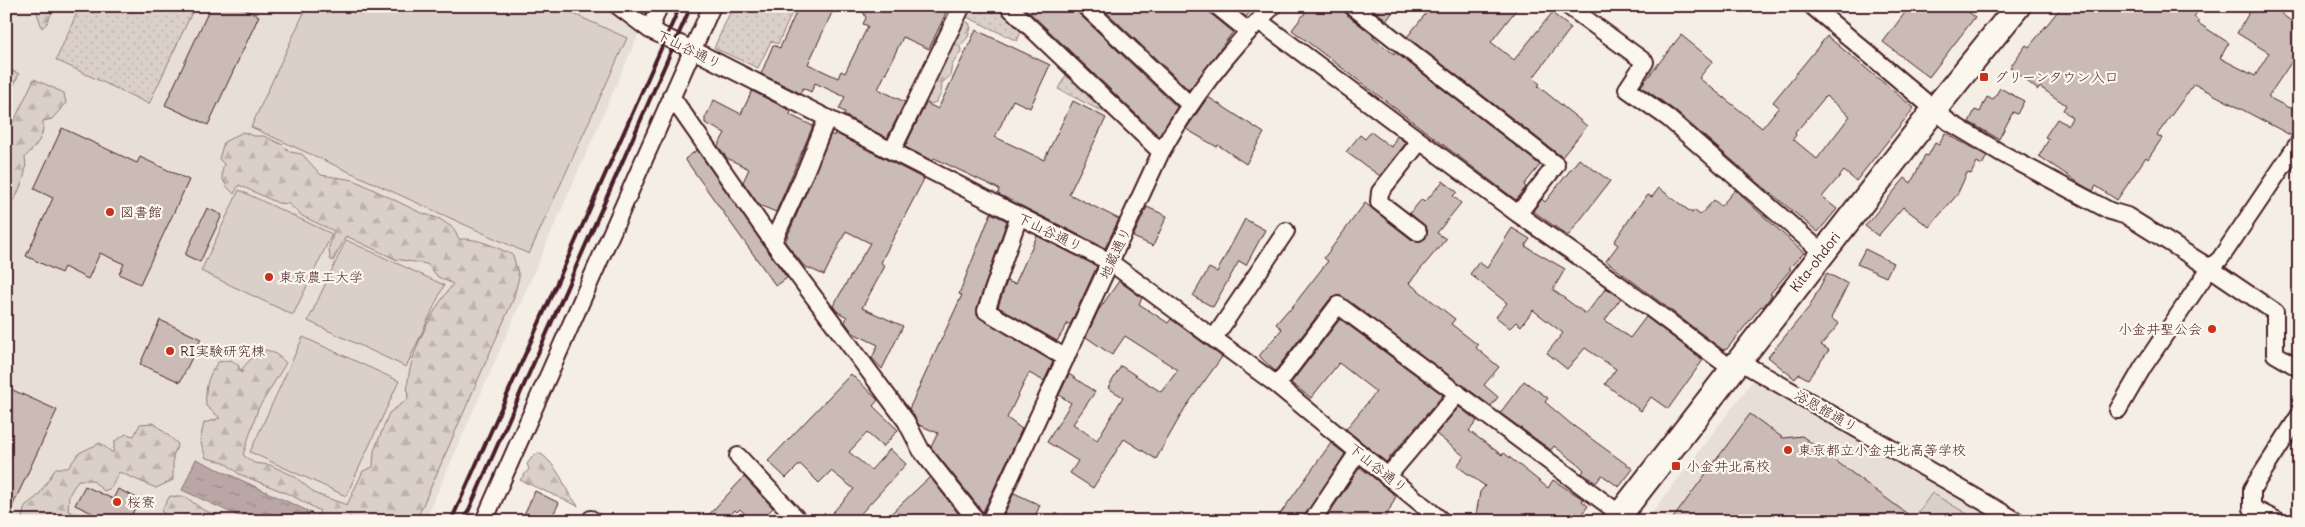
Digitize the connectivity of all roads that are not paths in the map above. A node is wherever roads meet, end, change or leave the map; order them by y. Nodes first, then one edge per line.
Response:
1 (618, 6) edge
2 (659, 6) edge
3 (712, 6) edge
4 (962, 6) edge
5 (1008, 6) edge
6 (1085, 6) edge
7 (1217, 6) edge
8 (1273, 6) edge
9 (1352, 6) edge
10 (1568, 6) edge
11 (1812, 6) edge
12 (2018, 6) edge
13 (1253, 26) junction
14 (650, 30) junction
15 (693, 50) junction
16 (671, 96) junction
17 (1189, 104) junction
18 (1934, 110) junction
19 (827, 118) junction
20 (1420, 141) junction
21 (2299, 142) edge
22 (892, 150) junction
23 (1162, 152) junction
24 (1518, 214) junction
25 (1019, 216) junction
26 (1286, 231) dead end
27 (1418, 232) dead end
28 (773, 242) junction
29 (1823, 253) junction
30 (1110, 262) junction
31 (2210, 268) junction
32 (1214, 338) junction
33 (1066, 358) junction
34 (1735, 365) junction
35 (2299, 368) edge
36 (1277, 385) junction
37 (1458, 393) junction
38 (2118, 410) dead end
39 (2299, 416) edge
40 (1358, 452) junction
41 (738, 456) dead end
42 (1387, 477) junction
43 (1617, 517) edge
44 (790, 518) edge
45 (484, 521) edge
46 (977, 521) edge
47 (990, 521) edge
48 (1312, 521) edge
49 (1442, 521) edge
50 (2017, 521) edge
51 (2278, 521) edge

1 - 14 street, 下山谷通り
2 - 14 street
3 - 15 street
4 - 22 street
5 - 23 street
6 - 17 street
7 - 13 street, 浴恩館通り
8 - 13 street, 地蔵通り
9 - 24 street
10 - 29 street
11 - 18 street
12 - 18 street, Kita-ohdori
13 - 17 street, 地蔵通り
13 - 20 street, 浴恩館通り
14 - 15 street, 下山谷通り
15 - 16 street
15 - 19 street, 下山谷通り
16 - 28 street
16 - 45 street
17 - 23 street, 地蔵通り
18 - 29 street, Kita-ohdori
18 - 31 street
19 - 22 street, 下山谷通り
19 - 28 street
20 - 24 street, 浴恩館通り
20 - 27 street
21 - 31 street
22 - 25 street, 下山谷通り
23 - 30 street, 地蔵通り
24 - 34 street, 浴恩館通り
25 - 30 street, 下山谷通り
25 - 33 street
26 - 32 street
28 - 46 street
29 - 34 street, Kita-ohdori
30 - 32 street, 下山谷通り
30 - 33 street, 地蔵通り
31 - 35 street
31 - 38 street
32 - 36 street, 下山谷通り
33 - 47 street, 地蔵通り
34 - 43 street, Kita-ohdori
34 - 50 street, 浴恩館通り
36 - 37 street
36 - 40 street, 下山谷通り
37 - 42 street
37 - 43 street
39 - 51 street
40 - 42 street, 下山谷通り
40 - 48 street
41 - 44 street
42 - 49 street, 下山谷通り

